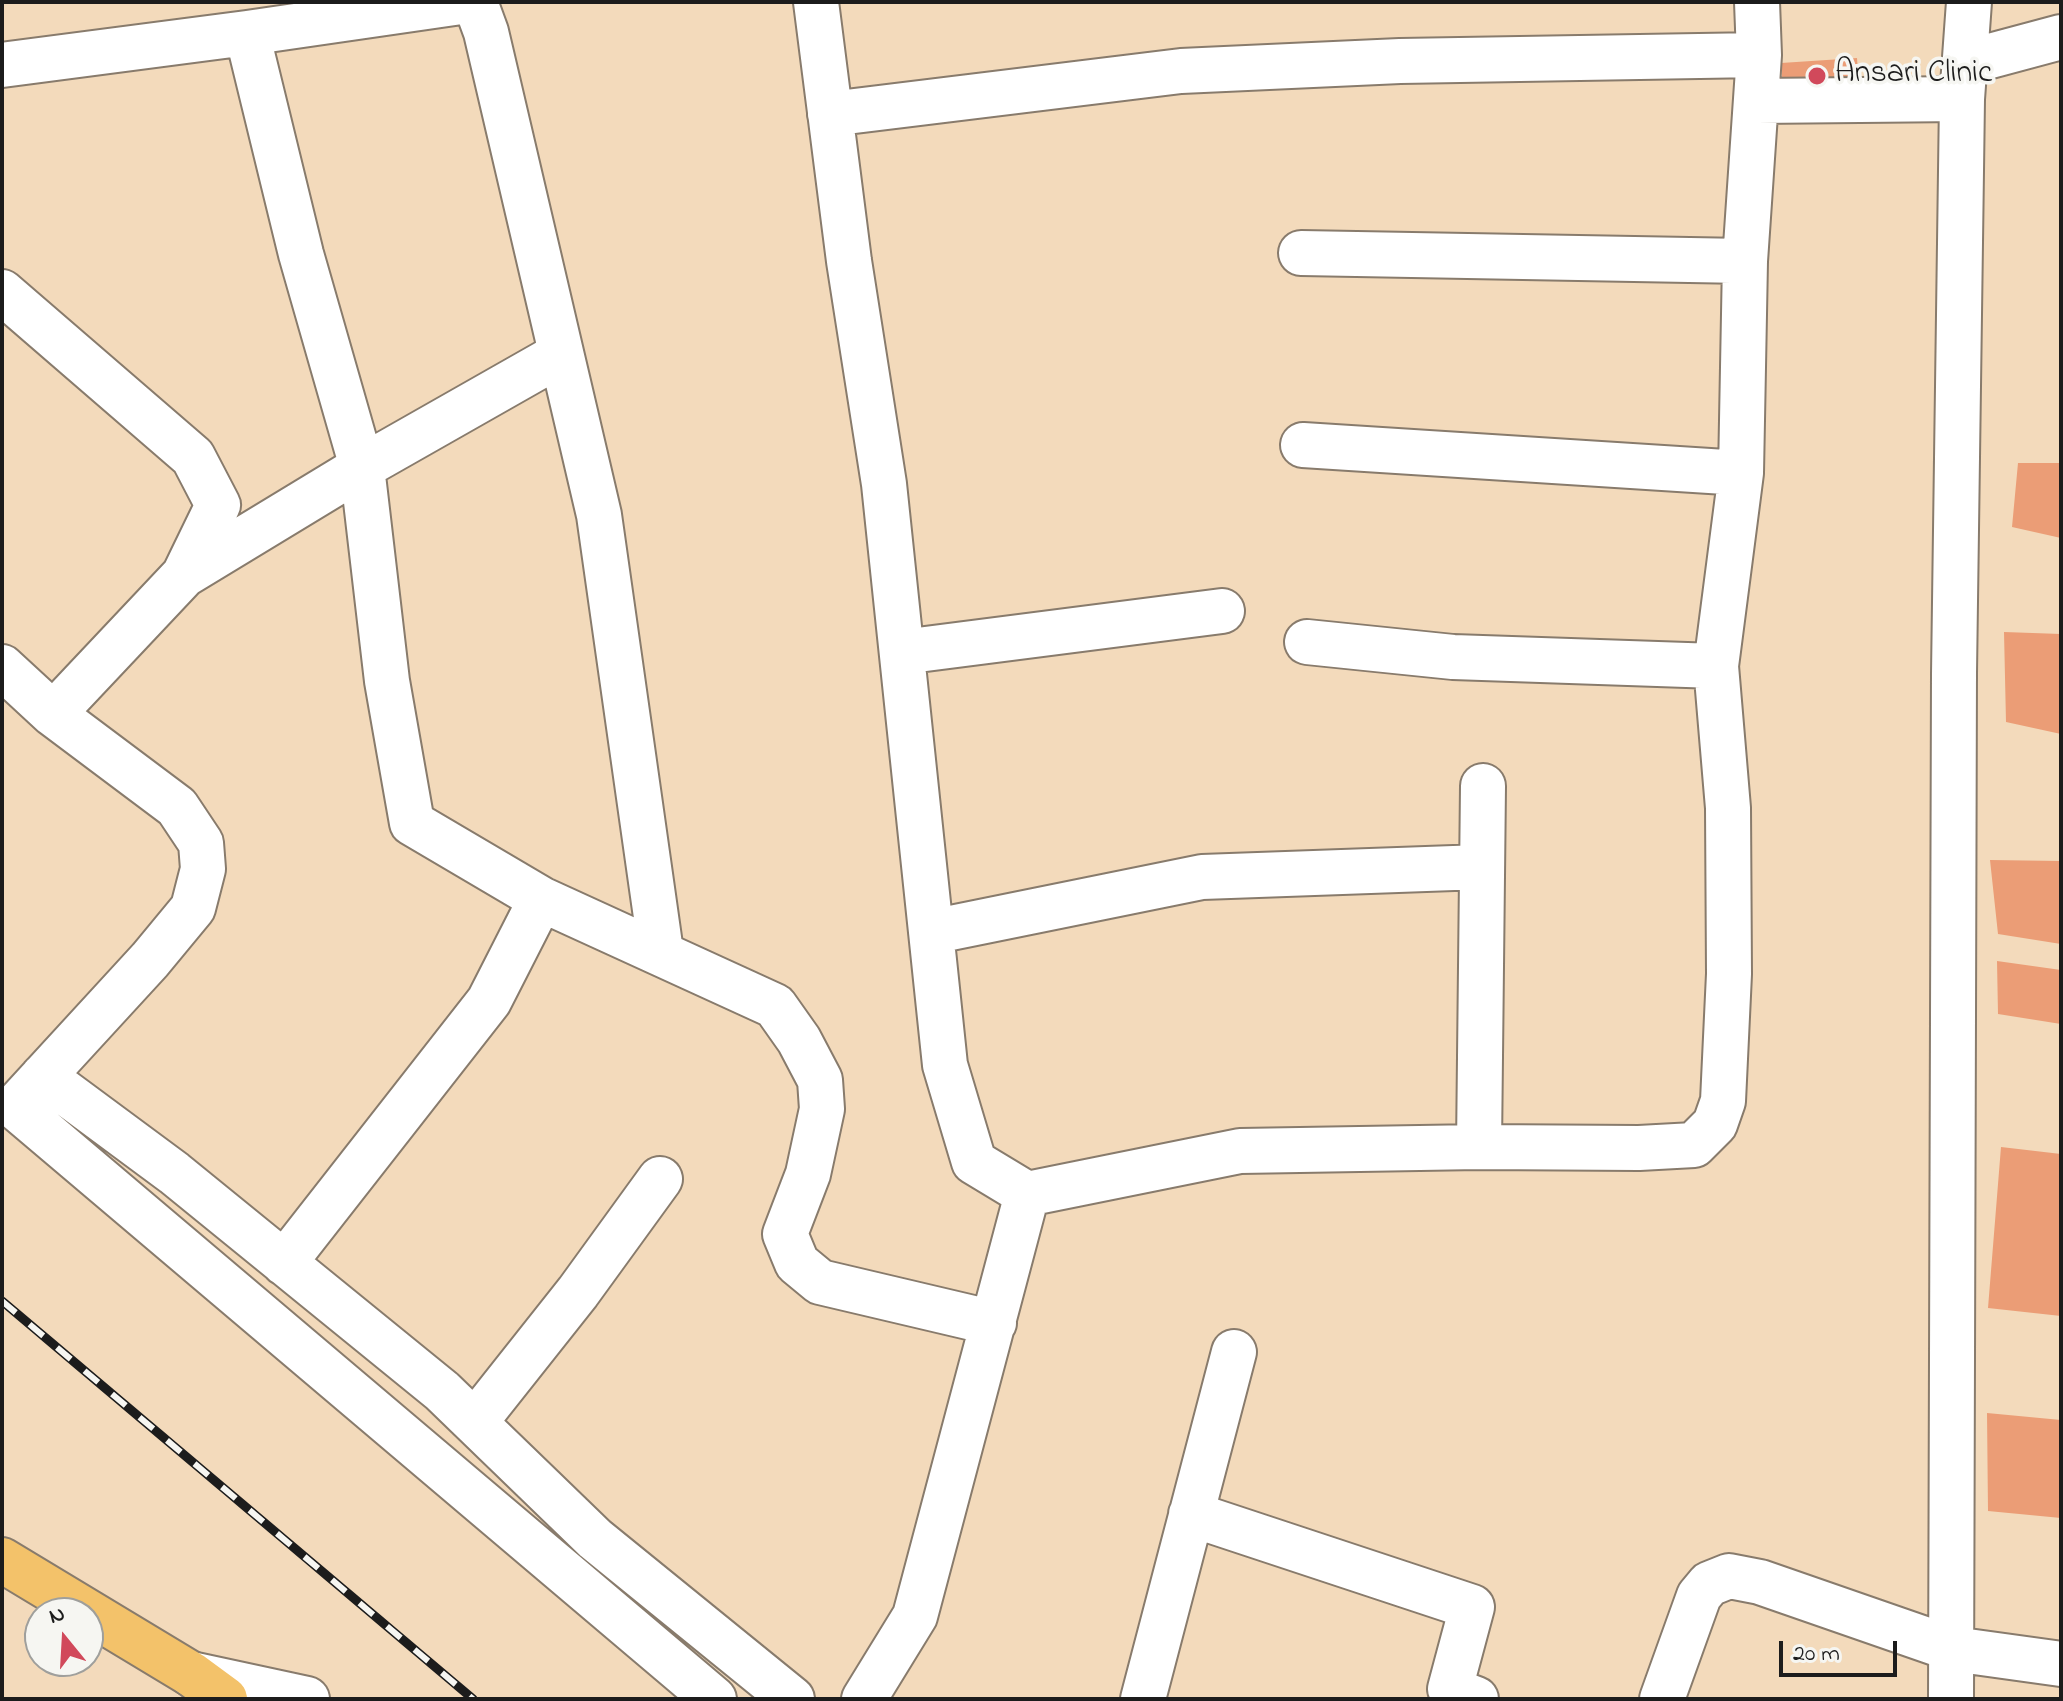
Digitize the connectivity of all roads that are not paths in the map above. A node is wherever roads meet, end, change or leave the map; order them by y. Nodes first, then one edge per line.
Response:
1 (461, 2) edge
2 (475, 2) edge
3 (816, 2) edge
4 (1757, 2) edge
5 (1969, 2) edge
6 (247, 33) junction
7 (2061, 37) edge
8 (1759, 55) junction
9 (2, 65) edge
10 (1963, 81) junction
11 (1757, 101) junction
12 (830, 114) junction
13 (1301, 253) dead end
14 (1745, 261) junction
15 (2, 292) edge
16 (561, 354) junction
17 (1303, 445) dead end
18 (362, 467) junction
19 (1741, 473) junction
20 (184, 575) junction
21 (1222, 611) dead end
22 (1307, 642) dead end
23 (902, 652) junction
24 (1716, 666) junction
25 (2, 667) edge
26 (53, 714) junction
27 (1483, 786) dead end
28 (1482, 867) junction
29 (541, 899) junction
30 (931, 932) junction
31 (661, 952) junction
32 (43, 1076) junction
33 (1479, 1147) junction
34 (660, 1179) dead end
35 (1027, 1194) junction
36 (284, 1263) junction
37 (994, 1323) junction
38 (1234, 1352) dead end
39 (475, 1422) junction
40 (1191, 1514) junction
41 (2, 1560) edge
42 (1953, 1649) junction
43 (2061, 1664) edge
44 (191, 1674) junction
45 (225, 1699) edge
46 (307, 1699) edge
47 (714, 1699) edge
48 (792, 1699) edge
49 (864, 1699) edge
50 (1143, 1699) edge
51 (1476, 1699) edge
52 (1662, 1699) edge
53 (1951, 1699) edge

1 - 6 street
2 - 16 street
3 - 12 street
4 - 8 street
5 - 10 street
6 - 9 street
6 - 18 street
7 - 10 street
8 - 11 street
8 - 12 street
10 - 11 street
10 - 42 street
11 - 14 street
12 - 23 street
13 - 14 street
14 - 19 street
15 - 20 street
16 - 18 street
16 - 31 street
17 - 19 street
18 - 20 street
18 - 29 street
19 - 24 street
20 - 26 street
21 - 23 street
22 - 24 street
23 - 30 street
24 - 33 street
25 - 26 street
26 - 32 street
27 - 28 street
28 - 30 street
28 - 33 street
29 - 31 street
29 - 36 street
30 - 35 street
31 - 37 street
32 - 36 street
32 - 47 street
33 - 35 street
34 - 39 street
35 - 37 street
36 - 39 street
37 - 49 street
38 - 40 street
39 - 48 street
40 - 50 street
40 - 51 street
41 - 44 main road
42 - 43 street
42 - 52 street
42 - 53 street
44 - 45 main road
44 - 46 street

